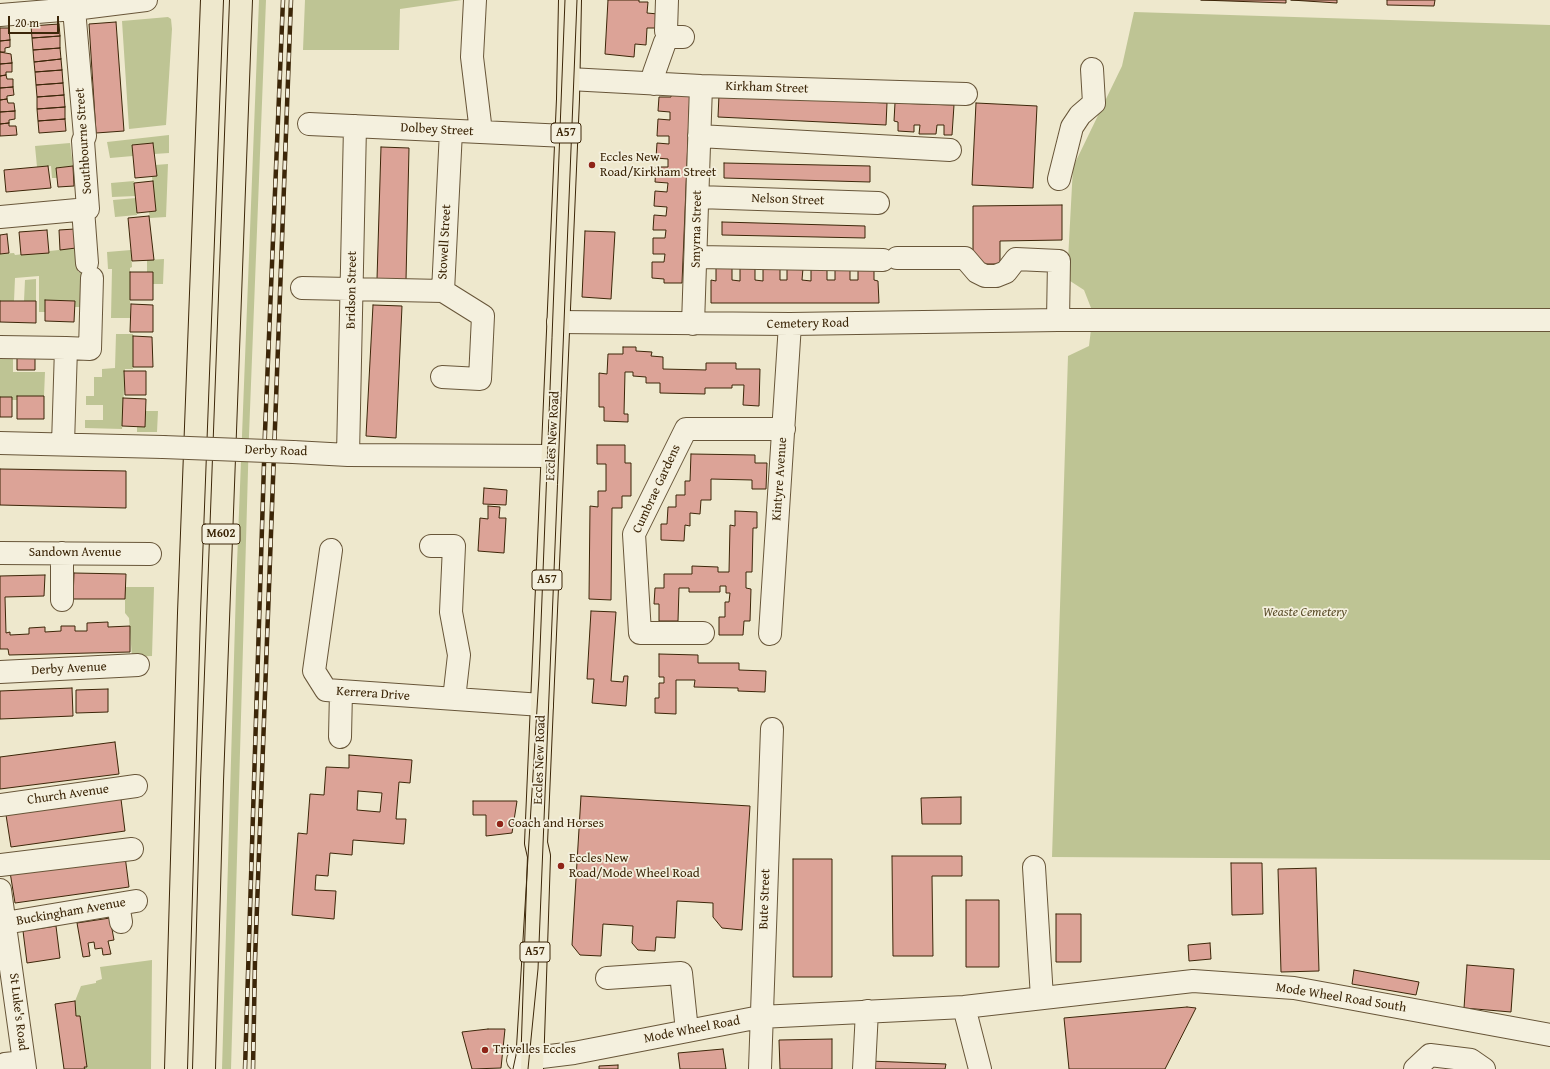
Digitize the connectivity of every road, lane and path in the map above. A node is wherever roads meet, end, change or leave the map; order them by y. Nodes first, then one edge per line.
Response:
1 (146, 0) edge
2 (212, 0) edge
3 (241, 0) edge
4 (475, 0) edge
5 (571, 0) edge
6 (666, 0) edge
7 (74, 9) junction
8 (13, 10) edge
9 (1092, 69) dead end
10 (569, 79) junction
11 (654, 84) junction
12 (701, 86) junction
13 (966, 94) dead end
14 (308, 124) dead end
15 (355, 126) junction
16 (451, 131) junction
17 (481, 132) junction
18 (566, 136) junction
19 (700, 136) junction
20 (950, 150) dead end
21 (1059, 179) dead end
22 (698, 197) junction
23 (878, 203) dead end
24 (83, 209) junction
25 (0, 217) edge
26 (697, 257) junction
27 (302, 288) dead end
28 (352, 289) junction
29 (443, 291) junction
30 (1058, 320) junction
31 (1550, 320) edge
32 (558, 322) junction
33 (693, 324) junction
34 (790, 324) junction
35 (0, 347) edge
36 (66, 348) junction
37 (442, 377) dead end
38 (784, 429) junction
39 (0, 443) edge
40 (63, 444) junction
41 (348, 455) junction
42 (552, 456) junction
43 (431, 546) dead end
44 (332, 550) dead end
45 (0, 553) edge
46 (62, 554) junction
47 (150, 554) dead end
48 (62, 600) dead end
49 (703, 633) dead end
50 (770, 634) dead end
51 (138, 665) dead end
52 (0, 672) edge
53 (341, 691) junction
54 (454, 699) junction
55 (542, 705) junction
56 (772, 729) dead end
57 (340, 737) dead end
58 (136, 786) dead end
59 (0, 805) edge
60 (132, 848) dead end
61 (0, 865) edge
62 (1034, 867) dead end
63 (0, 890) edge
64 (125, 909) dead end
65 (6, 923) junction
66 (5, 959) edge
67 (607, 978) dead end
68 (1042, 998) junction
69 (964, 1007) junction
70 (867, 1011) junction
71 (760, 1017) junction
72 (687, 1031) junction
73 (1550, 1035) edge
74 (525, 1064) edge
75 (18, 1065) edge
76 (176, 1069) edge
77 (204, 1069) edge
78 (760, 1069) edge
79 (864, 1069) edge
80 (980, 1069) edge
81 (1416, 1069) edge
82 (1484, 1069) edge

1 - 7 street
2 - 76 main road, M602
3 - 77 main road, M602
4 - 17 street
5 - 10 main road, Eccles New Road / A57
6 - 11 street
7 - 8 street
7 - 24 street, Southbourne Street
9 - 21 street
10 - 11 street, Kirkham Street
10 - 18 main road, Eccles New Road / A57
11 - 12 street, Kirkham Street
12 - 13 street, Kirkham Street
12 - 19 street, Smyrna Street
14 - 15 street, Dolbey Street
15 - 16 street, Dolbey Street
15 - 28 street, Bridson Street
16 - 17 street, Dolbey Street
16 - 29 street, Stowell Street
17 - 18 street, Dolbey Street
18 - 32 main road, Eccles New Road / A57
19 - 20 street
19 - 22 street, Smyrna Street
22 - 23 street, Nelson Street
22 - 26 street, Smyrna Street
24 - 25 street, Southbourne Street
24 - 36 street
26 - 30 street
26 - 33 street, Smyrna Street
27 - 28 street
28 - 29 street
28 - 41 street, Bridson Street
29 - 37 street, Stowell Street
30 - 31 street, Cemetery Road
30 - 34 street, Cemetery Road
32 - 33 street, Cemetery Road
32 - 42 main road, Eccles New Road / A57
33 - 34 street, Cemetery Road
34 - 38 street, Kintyre Avenue
35 - 36 street
36 - 40 street
38 - 49 street, Cumbrae Gardens
38 - 50 street, Kintyre Avenue
39 - 40 street, Derby Road
40 - 41 street, Derby Road, bridge
41 - 42 street, Derby Road
42 - 55 main road, Eccles New Road / A57
43 - 54 street
44 - 53 street, Kerrera Drive
45 - 46 street, Sandown Avenue
46 - 47 street, Sandown Avenue
46 - 48 street
51 - 52 street, Derby Avenue
53 - 54 street, Kerrera Drive
53 - 57 street
54 - 55 street, Kerrera Drive
55 - 74 main road, Eccles New Road / A57
56 - 71 street, Bute Street
58 - 59 street, Church Avenue
60 - 61 street
62 - 68 street
63 - 65 street, St Luke's Road
64 - 65 street, Buckingham Avenue
65 - 66 street, St Luke's Road
66 - 75 street, St Luke's Road
67 - 72 street
68 - 69 street, Mode Wheel Road South
68 - 73 street, Mode Wheel Road South
69 - 70 street, Mode Wheel Road South
69 - 80 street
70 - 71 street, Mode Wheel Road
70 - 79 street
71 - 72 street, Mode Wheel Road
71 - 78 street, Bute Street
72 - 74 street, Mode Wheel Road
81 - 82 street

